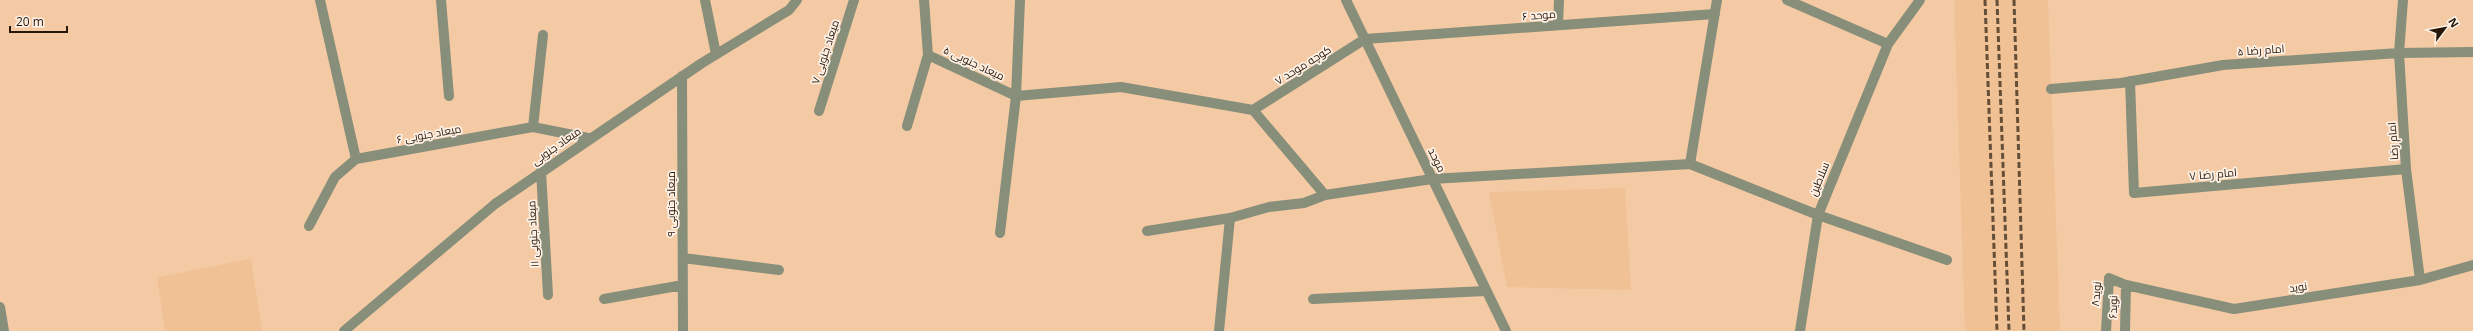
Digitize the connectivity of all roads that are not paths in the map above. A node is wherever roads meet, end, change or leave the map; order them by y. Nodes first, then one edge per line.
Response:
1 (320, 0) edge
2 (441, 0) edge
3 (706, 0) edge
4 (797, 0) edge
5 (854, 0) edge
6 (924, 0) edge
7 (1020, 0) edge
8 (1346, 0) edge
9 (1559, 0) edge
10 (1717, 0) edge
11 (1787, 0) edge
12 (1920, 0) edge
13 (2403, 0) edge
14 (1715, 14) junction
15 (1558, 25) junction
16 (543, 35) dead end
17 (1365, 39) junction
18 (1888, 44) junction
19 (2473, 52) edge
20 (2399, 53) junction
21 (716, 54) junction
22 (928, 55) junction
23 (682, 76) junction
24 (2130, 81) junction
25 (2051, 89) dead end
26 (450, 96) dead end
27 (1016, 96) junction
28 (819, 110) dead end
29 (1253, 110) junction
30 (907, 126) dead end
31 (533, 127) junction
32 (588, 138) junction
33 (356, 160) junction
34 (1690, 164) junction
35 (2406, 169) junction
36 (541, 171) junction
37 (1432, 179) junction
38 (1325, 195) junction
39 (1818, 215) junction
40 (1230, 218) junction
41 (309, 226) dead end
42 (1147, 231) dead end
43 (1000, 233) dead end
44 (683, 258) junction
45 (1947, 260) dead end
46 (2473, 265) edge
47 (779, 270) dead end
48 (2420, 280) junction
49 (683, 285) junction
50 (2126, 285) junction
51 (1486, 291) junction
52 (548, 295) dead end
53 (604, 299) dead end
54 (1313, 299) dead end
55 (0, 307) edge
56 (4, 331) edge
57 (344, 331) edge
58 (683, 331) edge
59 (1219, 331) edge
60 (1506, 331) edge
61 (1800, 331) edge
62 (2106, 331) edge
63 (2125, 331) edge

1 - 33 street
2 - 26 street
3 - 21 street
4 - 21 street, میعاد جنوبی
5 - 28 street, میعاد جنوبی ۷
6 - 22 street, میعاد جنوبی ۵
7 - 27 street
8 - 17 street, موحد
9 - 15 street
10 - 14 street
11 - 18 street
12 - 18 street, سلاطین
13 - 20 street, امام رضا
14 - 15 street, موحد ۶
14 - 34 street
15 - 17 street, موحد ۶
16 - 31 street
17 - 29 street, کوچه موحد ۷
17 - 37 street, موحد
18 - 39 street, سلاطین
19 - 20 street, امام رضا ۵
20 - 24 street, امام رضا ۵
20 - 35 street, امام رضا
21 - 23 street, میعاد جنوبی
22 - 27 street, میعاد جنوبی ۵
22 - 30 street
23 - 32 street, میعاد جنوبی
23 - 44 street, میعاد جنوبی ۹
24 - 25 street, امام رضا ۵
24 - 35 street, امام رضا ۷
27 - 29 street
27 - 43 street
29 - 38 street
31 - 32 street, میعاد جنوبی ۶
31 - 33 street, میعاد جنوبی ۶
32 - 36 street, میعاد جنوبی
33 - 41 street, میعاد جنوبی ۶
34 - 37 street
34 - 39 street
35 - 48 street, امام رضا
36 - 52 street, میعاد جنوبی ۱۱
36 - 57 street, میعاد جنوبی
37 - 38 street
37 - 51 street, موحد
38 - 40 street
39 - 45 street
39 - 61 street, سلاطین
40 - 42 street
40 - 59 street
44 - 47 street
44 - 49 street, میعاد جنوبی ۹
46 - 48 street, نوید
48 - 50 street, نوید
49 - 53 street
49 - 58 street, میعاد جنوبی ۹
50 - 62 street, نوید۸
50 - 63 street, نوید۶
51 - 54 street
51 - 60 street, موحد
55 - 56 street

